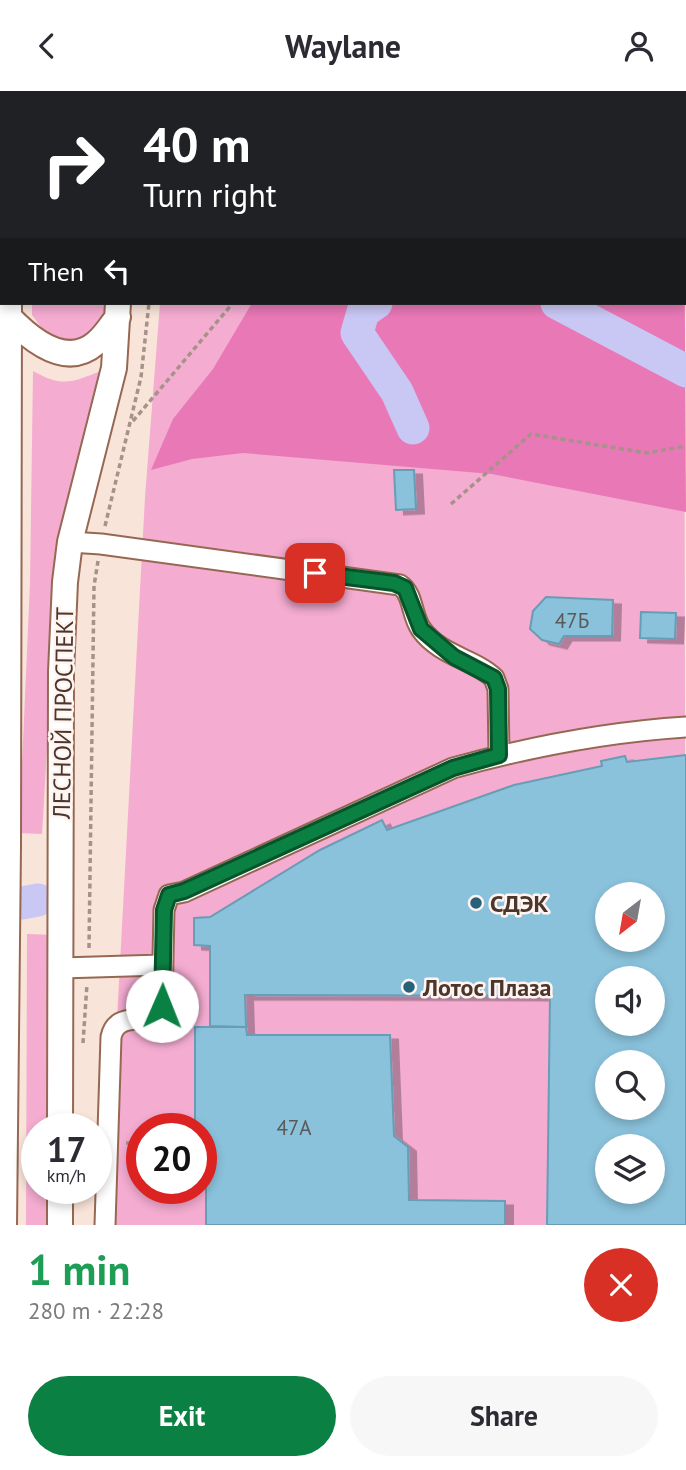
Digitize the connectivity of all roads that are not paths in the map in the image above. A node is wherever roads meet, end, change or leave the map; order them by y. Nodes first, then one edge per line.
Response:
1 (9, 310) edge
2 (118, 310) edge
3 (5, 442) edge
4 (70, 542) junction
5 (686, 727) edge
6 (499, 755) junction
7 (162, 965) junction
8 (61, 968) junction
9 (60, 1113) edge
10 (60, 1204) edge
11 (4, 1225) edge
12 (60, 1225) edge
13 (106, 1225) edge

1 - 2 main road
1 - 3 main road
2 - 4 main road, ЛЕСНОЙ ПРОСПЕКТ
3 - 11 main road
4 - 6 lane
4 - 8 main road, ЛЕСНОЙ ПРОСПЕКТ
5 - 6 lane
6 - 7 lane
7 - 8 lane
7 - 13 lane
8 - 9 main road, ЛЕСНОЙ ПРОСПЕКТ
10 - 12 main road

